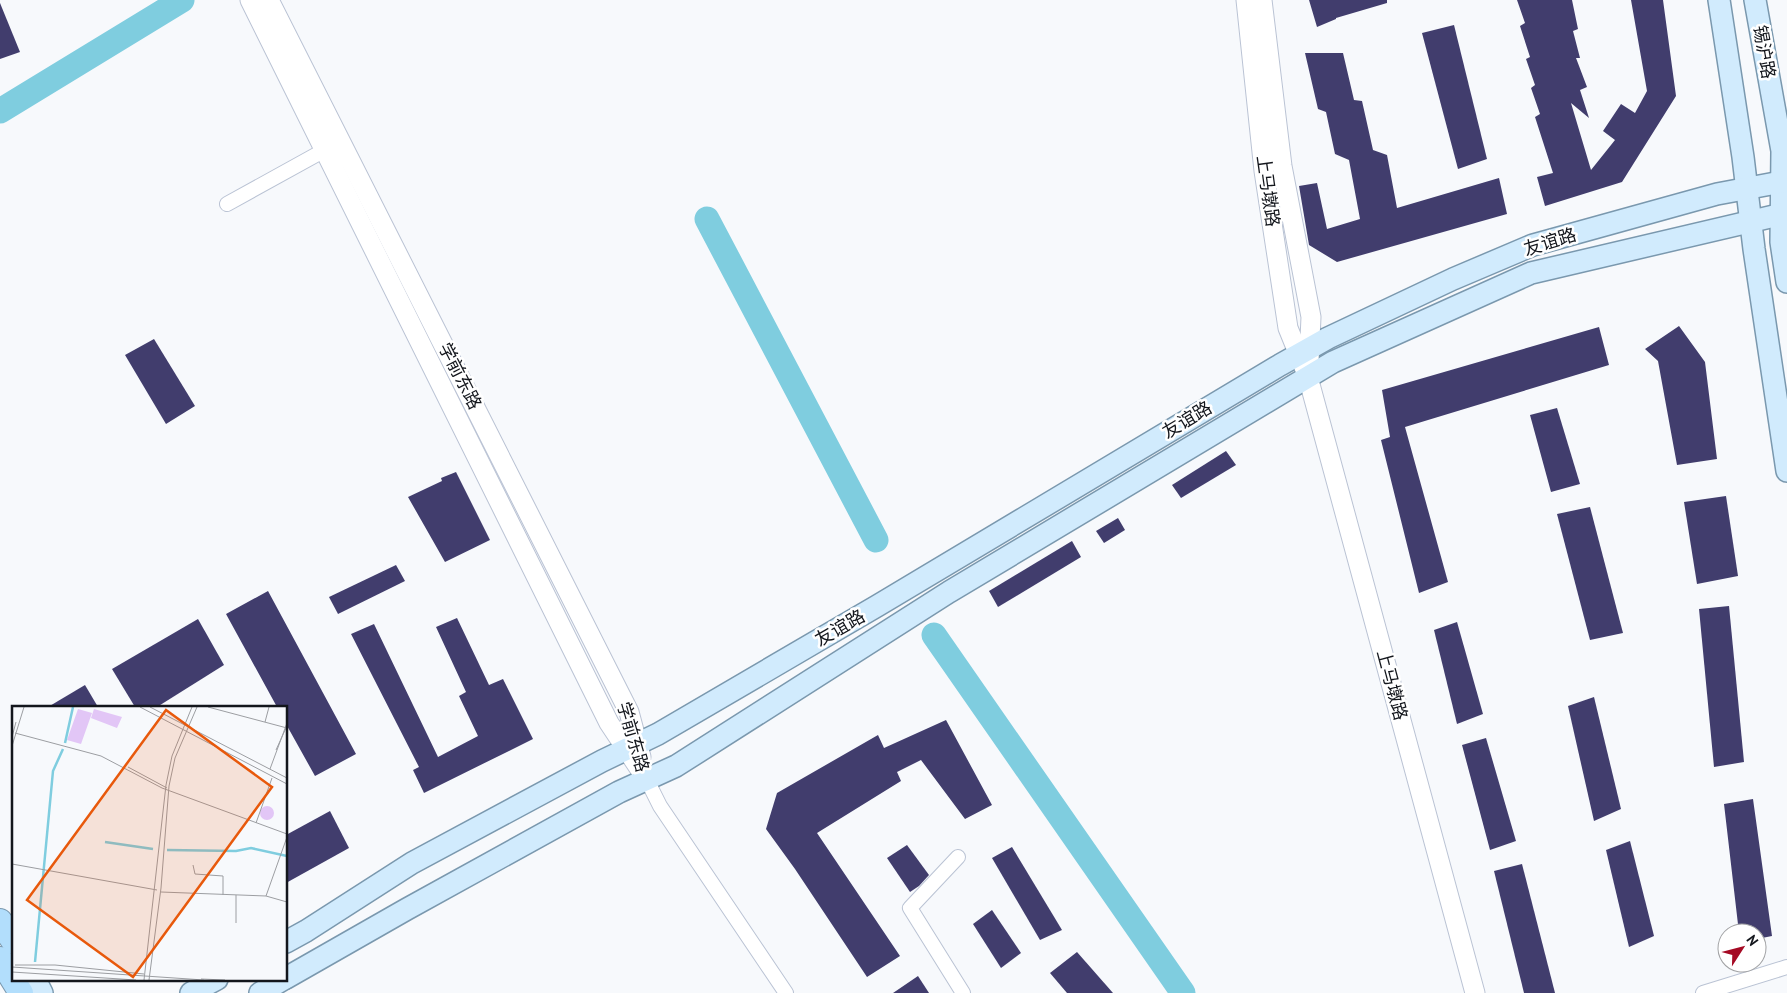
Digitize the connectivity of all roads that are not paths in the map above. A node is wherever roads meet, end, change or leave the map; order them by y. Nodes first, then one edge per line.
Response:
1 (250, 0) edge
2 (270, 0) edge
3 (1246, 0) edge
4 (1262, 0) edge
5 (1719, 0) edge
6 (1755, 0) edge
7 (324, 151) junction
8 (1784, 182) edge
9 (1747, 188) junction
10 (227, 204) dead end
11 (1784, 213) edge
12 (1750, 221) junction
13 (1787, 282) edge
14 (1304, 351) junction
15 (1308, 377) junction
16 (1787, 471) edge
17 (632, 746) junction
18 (646, 780) junction
19 (958, 857) dead end
20 (0, 915) edge
21 (0, 921) edge
22 (12, 937) edge
23 (12, 938) edge
24 (288, 941) edge
25 (0, 959) edge
26 (1787, 967) edge
27 (288, 977) edge
28 (12, 978) edge
29 (13, 980) edge
30 (36, 980) edge
31 (215, 980) edge
32 (283, 980) edge
33 (0, 987) edge
34 (4, 993) edge
35 (21, 993) edge
36 (42, 993) edge
37 (191, 993) edge
38 (260, 993) edge
39 (786, 993) edge
40 (963, 993) edge
41 (1475, 993) edge
42 (1703, 993) edge

1 - 7 main road, 学前东路
2 - 17 main road, 学前东路
3 - 14 main road, 上马墩路
4 - 14 main road, 上马墩路
5 - 9 main road
6 - 8 main road, 锡沪路
7 - 10 street
7 - 17 main road, 学前东路
8 - 9 main road, 友谊路
8 - 11 main road, 锡沪路
9 - 12 main road
9 - 14 main road, 友谊路
11 - 12 main road, 友谊路
11 - 13 main road, 锡沪路
12 - 15 main road, 友谊路
12 - 16 main road
14 - 15 main road, 上马墩路
14 - 17 main road, 友谊路
15 - 18 main road, 友谊路
15 - 41 main road, 上马墩路
17 - 18 main road, 学前东路
17 - 24 main road, 友谊路
18 - 27 main road, 友谊路
18 - 39 street
19 - 40 street
20 - 22 main road
21 - 23 highway
25 - 28 highway
26 - 42 street
29 - 35 highway
30 - 36 main road
31 - 37 main road
32 - 38 main road, 友谊路
33 - 34 highway

